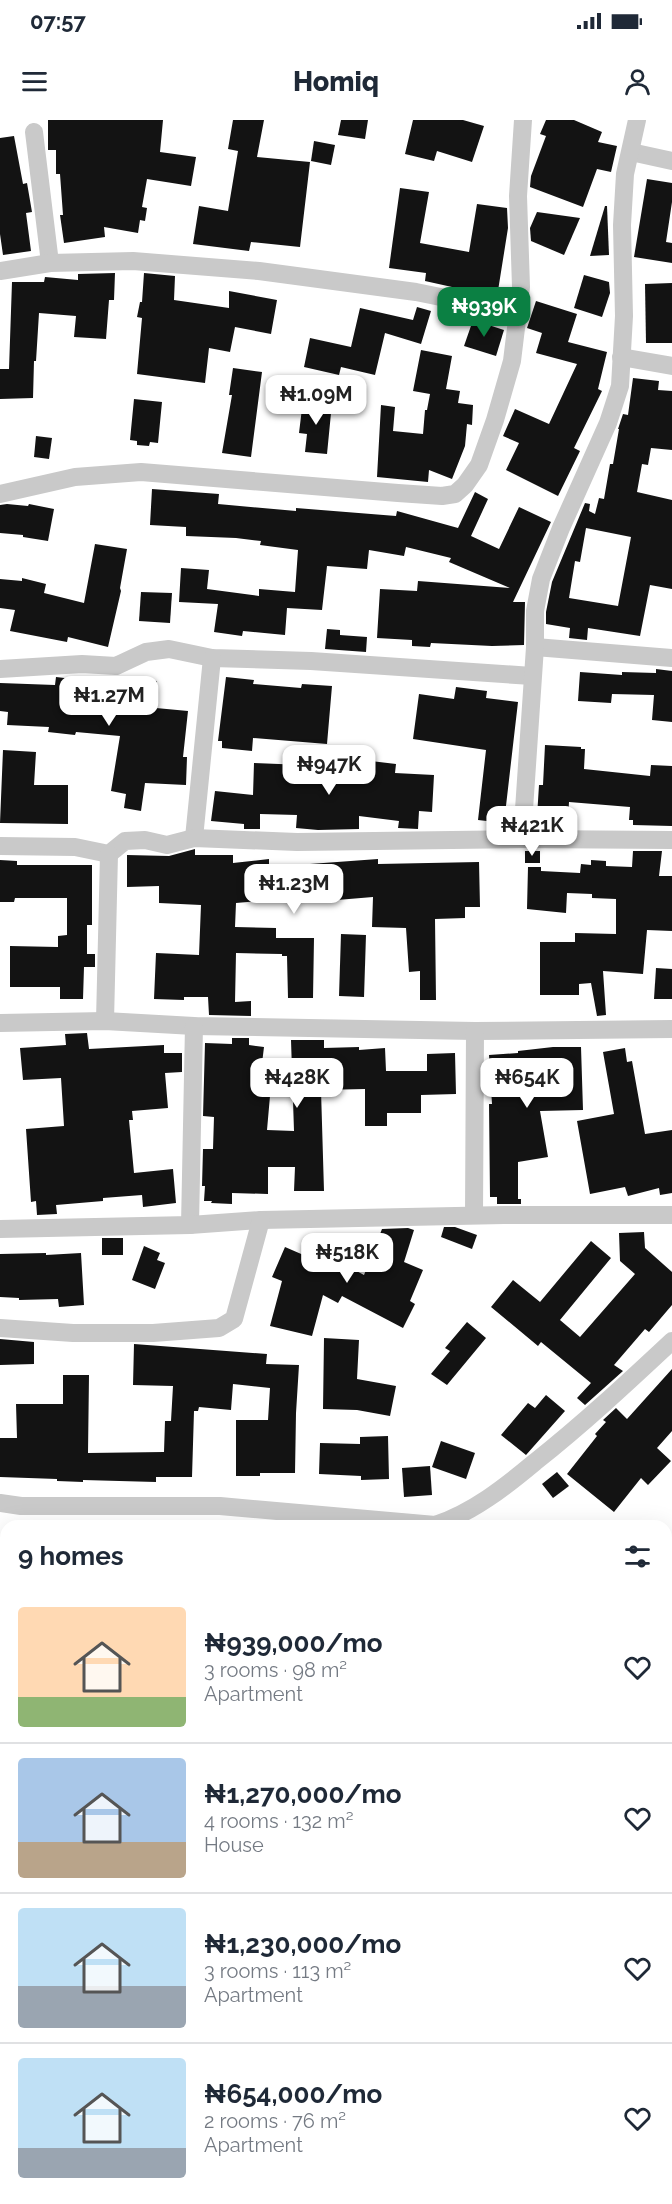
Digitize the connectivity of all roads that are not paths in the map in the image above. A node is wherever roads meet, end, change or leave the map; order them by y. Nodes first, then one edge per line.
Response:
1 (523, 120) edge
2 (637, 120) edge
3 (34, 132) dead end
4 (631, 152) junction
5 (672, 161) edge
6 (50, 263) junction
7 (0, 271) edge
8 (519, 313) junction
9 (621, 357) junction
10 (672, 366) edge
11 (0, 494) edge
12 (535, 648) junction
13 (212, 658) junction
14 (672, 658) edge
15 (0, 669) edge
16 (532, 676) junction
17 (194, 838) junction
18 (522, 839) junction
19 (672, 840) edge
20 (0, 846) edge
21 (109, 854) junction
22 (105, 1021) junction
23 (0, 1023) edge
24 (194, 1026) junction
25 (672, 1029) edge
26 (475, 1031) junction
27 (474, 1215) junction
28 (672, 1215) edge
29 (261, 1220) junction
30 (190, 1225) junction
31 (0, 1229) edge
32 (0, 1328) edge
33 (672, 1341) edge
34 (0, 1503) edge
35 (378, 1520) edge
36 (449, 1520) edge

1 - 8 street
2 - 4 street
3 - 6 street
4 - 5 street
4 - 9 street
6 - 7 street
6 - 8 street
8 - 11 street
9 - 10 street
9 - 12 street
12 - 14 street
12 - 16 street
13 - 15 street
13 - 16 street
13 - 17 street
16 - 18 street
17 - 18 street
17 - 21 street
18 - 19 street
20 - 21 street
21 - 22 street
22 - 23 street
22 - 24 street
24 - 26 street
24 - 30 street
25 - 26 street
26 - 27 street
27 - 28 street
27 - 29 street
29 - 30 street
29 - 32 street
30 - 31 street
33 - 36 street
34 - 35 street

